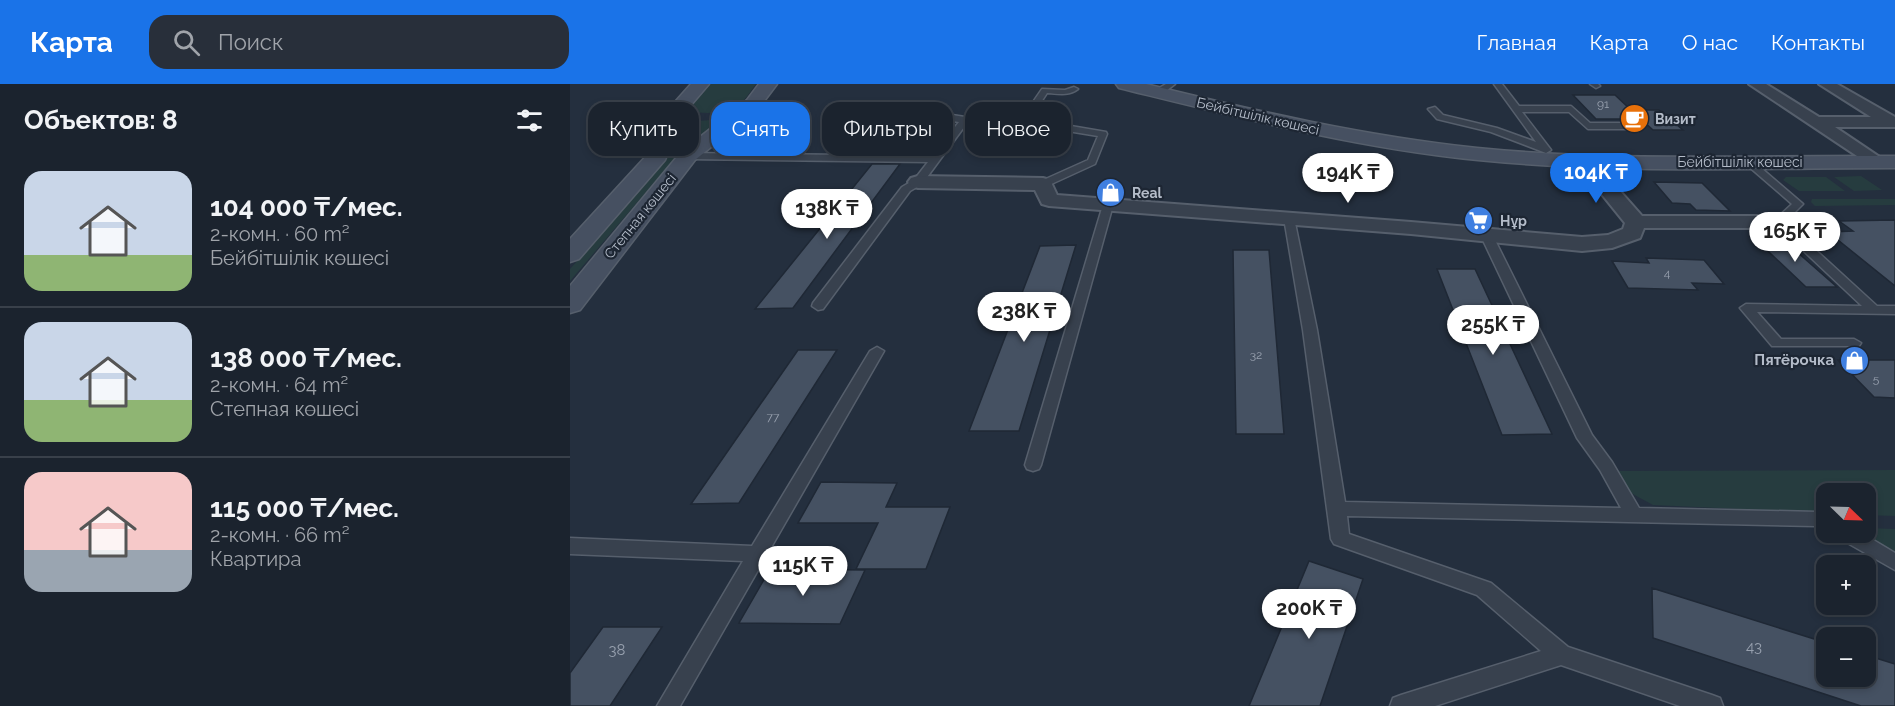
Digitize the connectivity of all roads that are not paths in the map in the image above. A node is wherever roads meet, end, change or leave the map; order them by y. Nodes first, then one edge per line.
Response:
1 (700, 84) edge
2 (768, 84) edge
3 (1125, 84) edge
4 (1498, 84) edge
5 (1756, 84) edge
6 (1826, 84) edge
7 (1169, 86) edge
8 (1074, 89) dead end
9 (696, 102) edge
10 (754, 102) edge
11 (1038, 102) edge
12 (1432, 109) dead end
13 (1516, 109) junction
14 (953, 118) edge
15 (965, 120) joint
16 (1815, 122) junction
17 (1893, 122) edge
18 (1634, 126) dead end
19 (1071, 129) edge
20 (711, 138) edge
21 (699, 147) edge
22 (1549, 154) junction
23 (658, 156) edge
24 (688, 156) joint
25 (935, 159) junction
26 (1584, 161) junction
27 (1886, 162) edge
28 (1750, 163) junction
29 (918, 182) junction
30 (1043, 184) junction
31 (1108, 205) junction
32 (1289, 218) junction
33 (1636, 222) junction
34 (1779, 222) junction
35 (1487, 237) junction
36 (570, 254) edge
37 (570, 304) edge
38 (818, 306) dead end
39 (1874, 310) junction
40 (1895, 310) edge
41 (1854, 343) dead end
42 (878, 351) dead end
43 (1033, 465) dead end
44 (1337, 508) junction
45 (1633, 514) junction
46 (1816, 519) edge
47 (1862, 543) edge
48 (570, 546) edge
49 (756, 554) junction
50 (1895, 562) edge
51 (1561, 655) junction
52 (668, 706) edge
53 (1401, 706) edge
54 (1712, 706) edge

1 - 9 street, Степная көшесі
2 - 10 street, Степная көшесі
3 - 7 street, Бейбітшілік көшесі
4 - 13 lane
5 - 16 street
6 - 17 street
7 - 22 street, Бейбітшілік көшесі
8 - 11 lane
12 - 22 lane
13 - 18 lane
13 - 22 lane
14 - 15 lane
15 - 25 lane
16 - 17 street
16 - 27 street
19 - 30 lane
20 - 21 street, Степная көшесі
22 - 26 street, Бейбітшілік көшесі
23 - 36 street, Степная көшесі
24 - 25 lane
24 - 37 street, Степная көшесі
25 - 29 lane
26 - 28 street, Бейбітшілік көшесі
26 - 33 street
27 - 28 street, Бейбітшілік көшесі
28 - 34 lane
29 - 30 street
29 - 38 lane
30 - 31 street
31 - 32 street
31 - 43 lane
32 - 35 street
32 - 44 lane
33 - 34 street
33 - 35 street
34 - 39 lane
35 - 45 lane
39 - 40 lane
39 - 41 lane
42 - 49 lane
44 - 45 lane
44 - 51 lane
45 - 46 lane
47 - 50 lane
48 - 49 lane
49 - 52 lane
51 - 53 lane
51 - 54 lane

